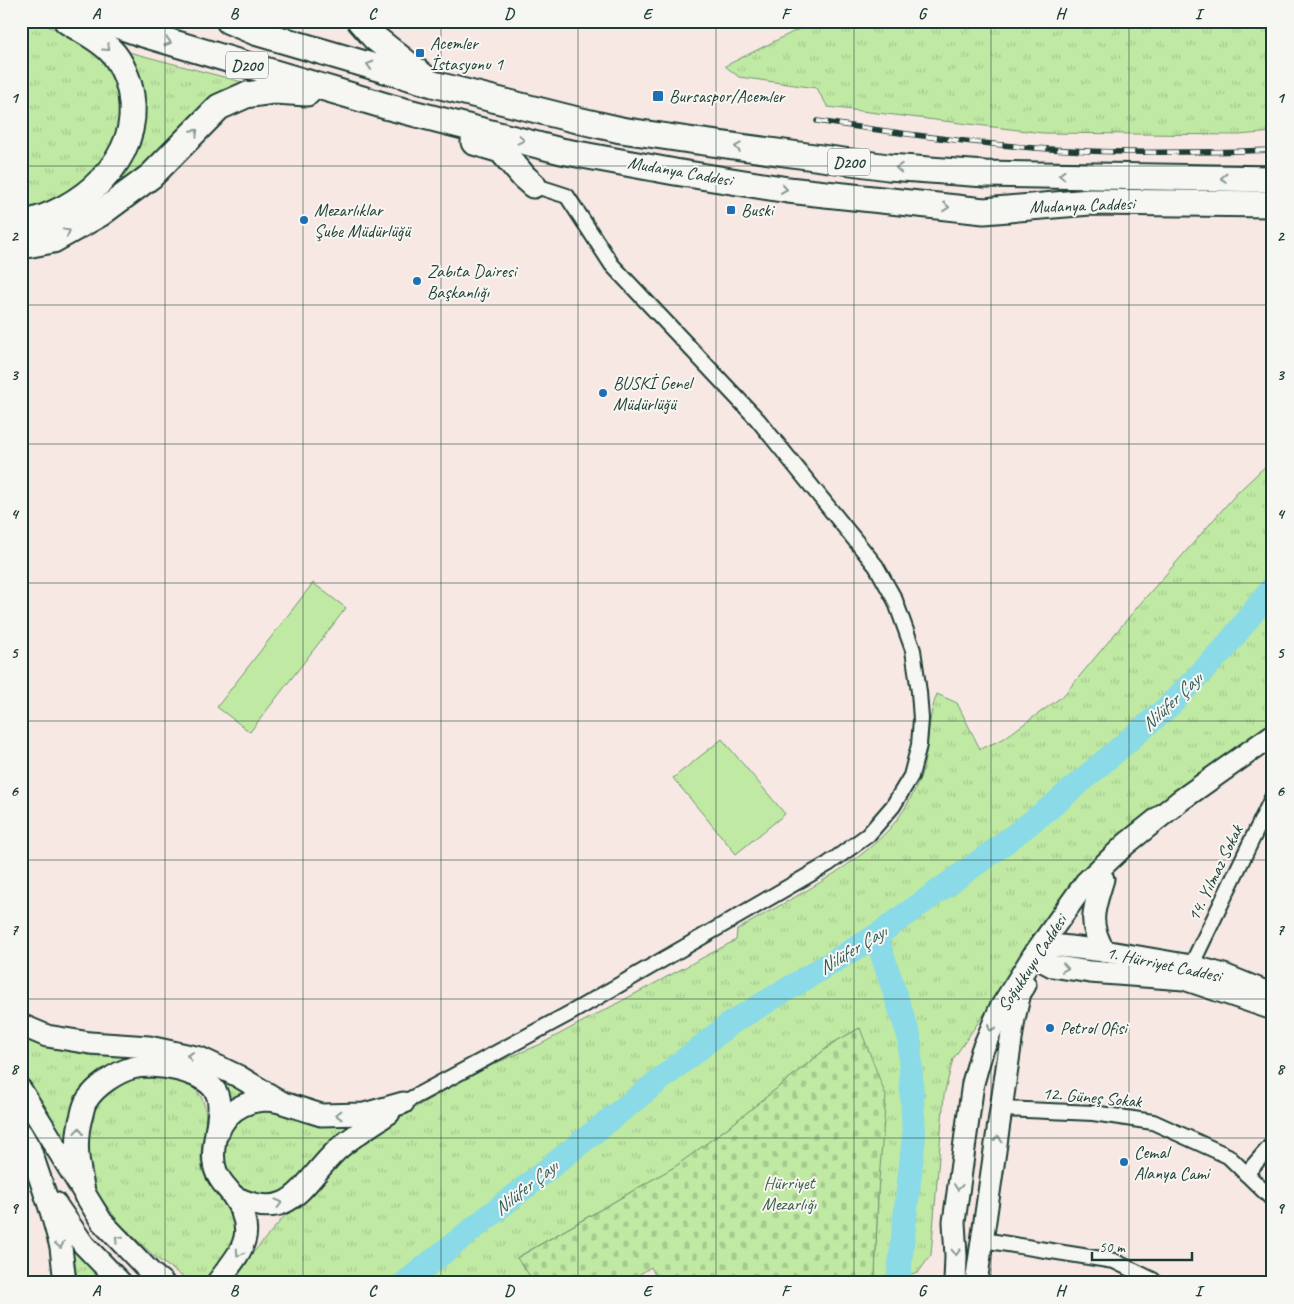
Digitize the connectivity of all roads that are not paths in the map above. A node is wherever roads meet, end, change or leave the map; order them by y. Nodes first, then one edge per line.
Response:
1 (67, 21) edge
2 (105, 21) edge
3 (229, 21) edge
4 (360, 21) edge
5 (433, 84) junction
6 (390, 107) junction
7 (1273, 179) edge
8 (533, 185) joint
9 (1273, 204) edge
10 (984, 210) junction
11 (1273, 214) edge
12 (21, 224) edge
13 (21, 246) edge
14 (1273, 735) edge
15 (1273, 749) edge
16 (1273, 796) edge
17 (1103, 879) junction
18 (1043, 951) junction
19 (1104, 951) junction
20 (1191, 966) junction
21 (1273, 995) edge
22 (1273, 1009) edge
23 (21, 1026) edge
24 (21, 1090) edge
25 (283, 1103) junction
26 (403, 1103) junction
27 (1002, 1110) junction
28 (21, 1133) edge
29 (1273, 1143) edge
30 (214, 1145) junction
31 (1246, 1174) junction
32 (40, 1180) junction
33 (85, 1196) junction
34 (233, 1196) junction
35 (1273, 1200) edge
36 (983, 1240) junction
37 (158, 1279) edge
38 (65, 1283) edge
39 (121, 1283) edge
40 (217, 1283) edge
41 (955, 1283) edge
42 (976, 1283) edge
43 (1156, 1283) edge

1 -> 12 highway
2 -> 6 highway, Mudanya Caddesi / D200
5 -> 3 highway, Mudanya Caddesi / D200
4 - 5 highway
7 -> 5 highway, Mudanya Caddesi / D200
6 - 8 highway
6 -> 10 highway, Mudanya Caddesi / D200
13 -> 6 highway
8 - 26 street
9 - 10 highway, Mudanya Caddesi / D200
10 - 11 main road
14 - 18 main road, Soğukkuyu Caddesi
15 - 17 main road, Soğukkuyu Caddesi
16 - 20 street, 14. Yılmaz Sokak
17 - 18 main road, Soğukkuyu Caddesi
17 - 19 main road
18 - 19 main road, 1. Hürriyet Caddesi
18 -> 22 main road, 1. Hürriyet Caddesi
18 - 27 main road, Soğukkuyu Caddesi
18 -> 41 main road, Soğukkuyu Caddesi
19 - 20 main road, 1. Hürriyet Caddesi
20 - 21 main road, 1. Hürriyet Caddesi
25 -> 23 main road
24 - 33 main road
26 -> 25 main road
25 - 30 main road
34 -> 26 main road
27 - 31 street, 12. Güneş Sokak
36 -> 27 main road, Soğukkuyu Caddesi
28 - 32 main road
29 - 31 street
33 -> 30 main road
30 - 34 main road
31 - 35 street, 12. Güneş Sokak
32 -> 38 main road
32 - 39 main road
37 -> 33 main road
34 -> 40 main road
36 - 42 main road, Soğukkuyu Caddesi
36 - 43 street

